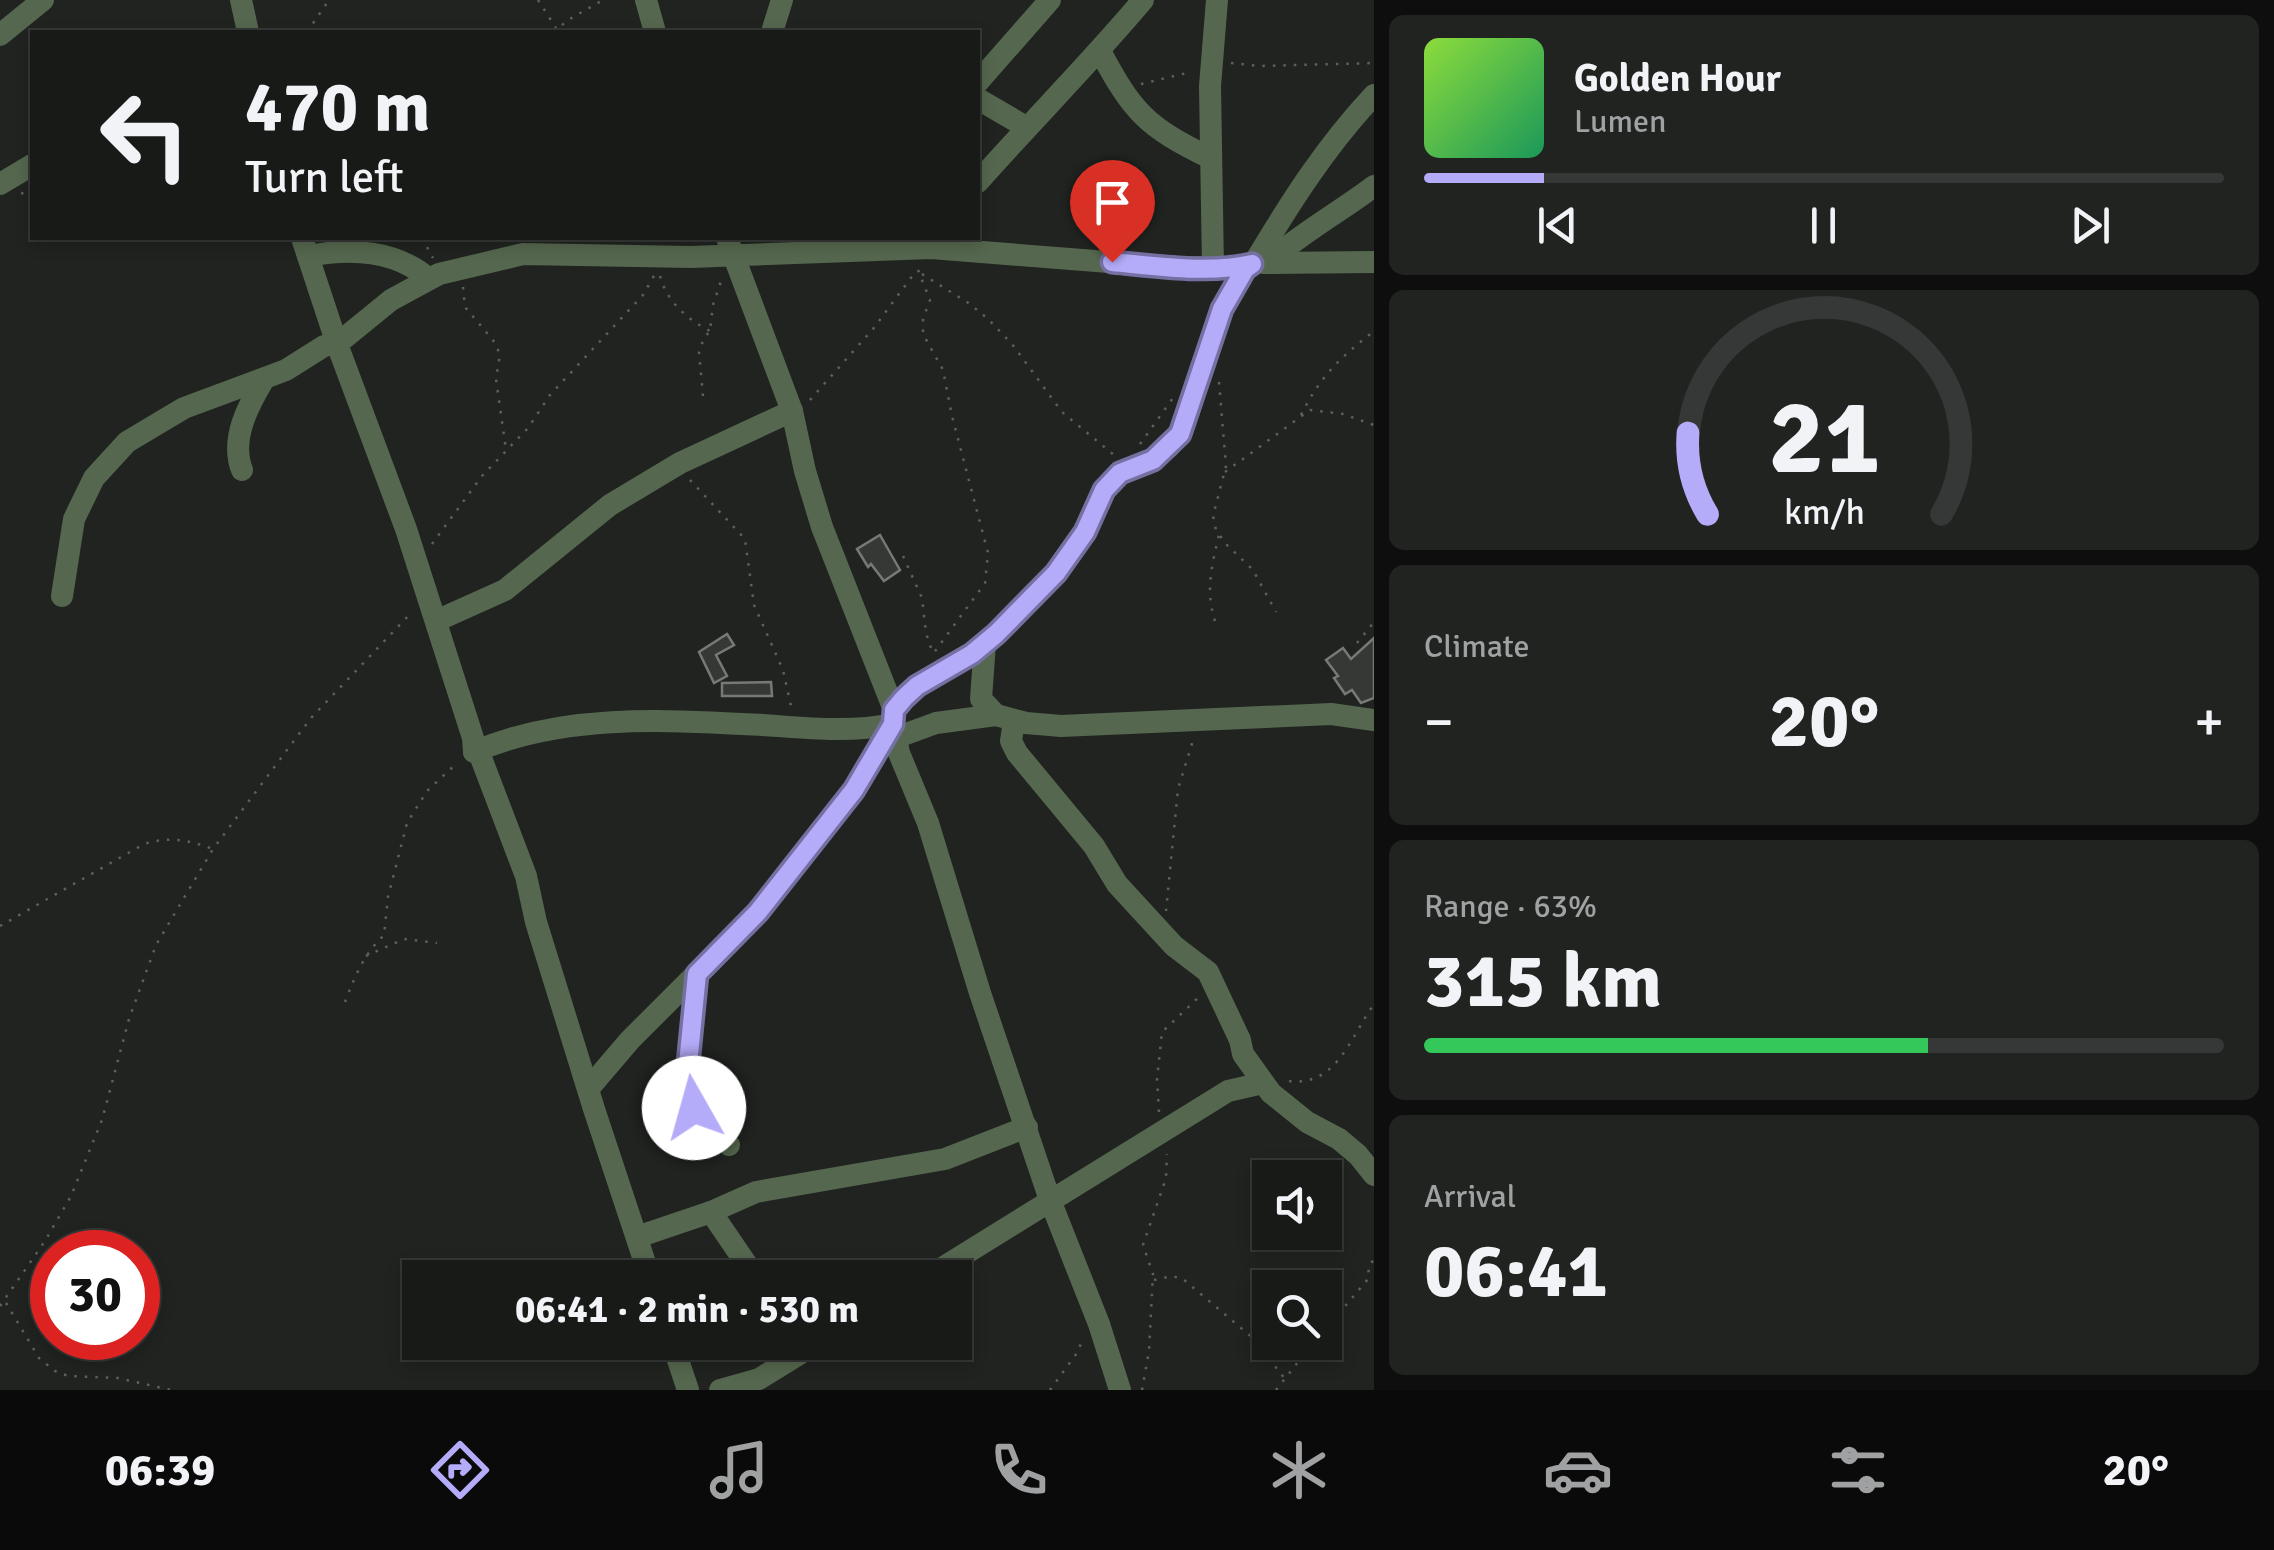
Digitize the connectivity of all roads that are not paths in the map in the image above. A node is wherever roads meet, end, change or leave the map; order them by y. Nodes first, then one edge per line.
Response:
1 (43, 0) edge
2 (240, 0) edge
3 (646, 0) edge
4 (782, 0) edge
5 (1050, 0) edge
6 (1143, 0) edge
7 (1218, 0) edge
8 (248, 30) edge
9 (654, 30) edge
10 (773, 30) edge
11 (0, 36) edge
12 (1100, 51) junction
13 (980, 80) edge
14 (1374, 94) edge
15 (980, 99) edge
16 (1026, 127) junction
17 (1210, 158) junction
18 (30, 166) edge
19 (980, 180) edge
20 (0, 184) edge
21 (1374, 186) edge
22 (797, 240) edge
23 (305, 247) edge
24 (732, 250) edge
25 (781, 253) junction
26 (918, 254) edge
27 (654, 256) edge
28 (1374, 262) edge
29 (1258, 264) junction
30 (1212, 267) junction
31 (429, 280) junction
32 (372, 317) junction
33 (337, 344) junction
34 (264, 379) junction
35 (352, 382) junction
36 (792, 411) junction
37 (242, 470) dead end
38 (62, 596) dead end
39 (436, 621) junction
40 (985, 643) junction
41 (1005, 718) junction
42 (1374, 720) edge
43 (894, 724) junction
44 (476, 751) junction
45 (697, 974) junction
46 (1263, 1083) junction
47 (588, 1088) junction
48 (1027, 1127) junction
49 (729, 1145) dead end
50 (1374, 1176) edge
51 (1050, 1200) junction
52 (712, 1212) junction
53 (637, 1237) junction
54 (644, 1260) edge
55 (744, 1260) edge
56 (955, 1260) edge
57 (678, 1360) edge
58 (784, 1360) edge
59 (688, 1390) edge
60 (720, 1390) edge
61 (1120, 1390) edge

1 - 11 street
2 - 8 street
3 - 9 street
4 - 10 street
5 - 13 street
6 - 12 street
7 - 17 street
12 - 16 street
12 - 17 street
14 - 29 street
15 - 16 street
16 - 19 street
17 - 30 street
18 - 20 street
21 - 29 street
22 - 25 street
23 - 31 street
23 - 33 street
24 - 25 street
24 - 27 street
24 - 36 street
25 - 26 street
26 - 30 street
27 - 31 street
28 - 29 street
29 - 30 street
29 - 40 street
31 - 32 street
32 - 33 street
32 - 35 street
33 - 34 street
33 - 35 street
34 - 37 street
34 - 38 street
35 - 39 street
36 - 39 street
36 - 43 street
39 - 44 street
40 - 41 street
40 - 43 street
41 - 42 street
41 - 43 street
41 - 46 street
43 - 44 street
43 - 45 street
43 - 48 street
44 - 47 street
45 - 47 street
45 - 49 street
46 - 50 street
46 - 51 street
47 - 53 street
48 - 51 street
48 - 52 street
51 - 56 street
51 - 61 street
52 - 53 street
52 - 55 street
53 - 54 street
57 - 59 street
58 - 60 street

